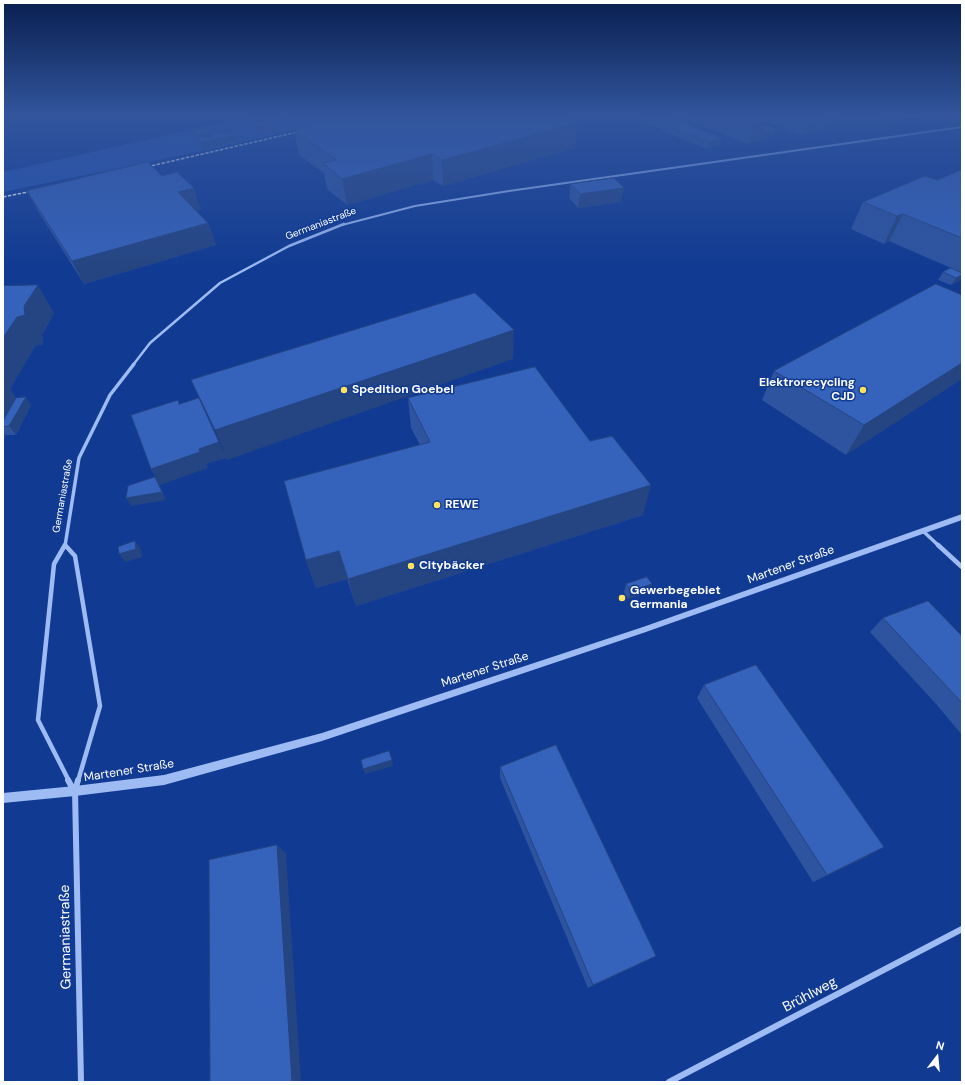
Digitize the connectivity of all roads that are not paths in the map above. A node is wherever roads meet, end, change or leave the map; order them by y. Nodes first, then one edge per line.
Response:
1 (674, 168) edge
2 (962, 517) edge
3 (923, 531) junction
4 (65, 545) junction
5 (962, 567) edge
6 (75, 792) junction
7 (3, 798) edge
8 (962, 928) edge
9 (81, 1082) edge
10 (669, 1082) edge

1 - 4 street, Germaniastraße
2 - 3 street, Martener Straße
3 - 5 street
3 - 6 street, Martener Straße
4 - 6 street, Germaniastraße
4 - 6 street, Germaniastraße
6 - 7 street, Martener Straße
6 - 9 street, Germaniastraße
8 - 10 street, Brühlweg

